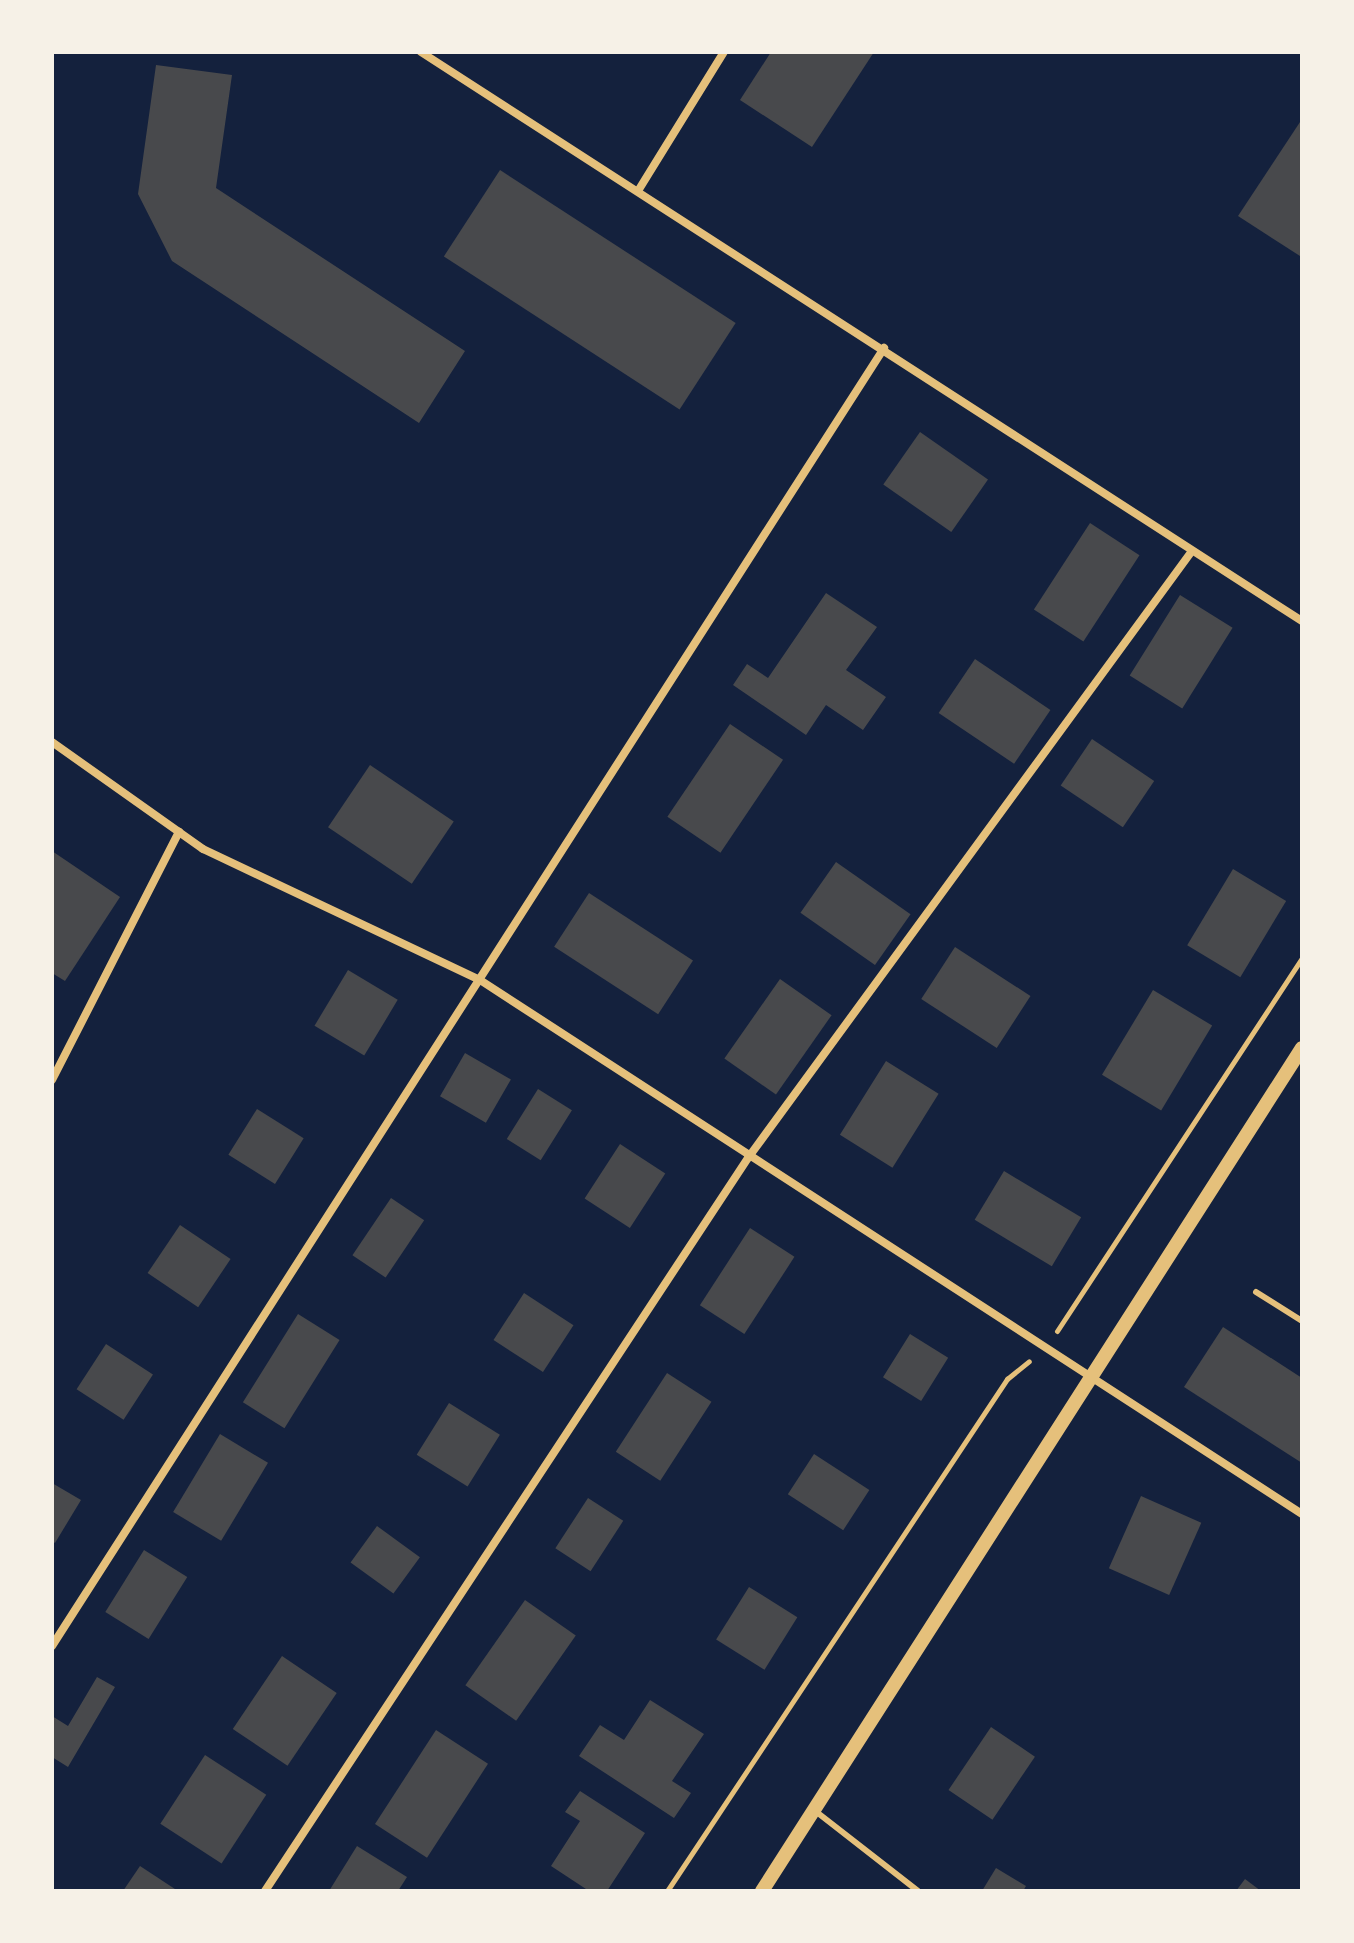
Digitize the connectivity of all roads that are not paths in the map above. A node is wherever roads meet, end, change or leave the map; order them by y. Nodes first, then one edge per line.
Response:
1 (421, 52) edge
2 (724, 52) edge
3 (638, 191) junction
4 (884, 348) junction
5 (1192, 551) junction
6 (1302, 621) edge
7 (52, 742) edge
8 (179, 832) junction
9 (480, 980) junction
10 (1302, 1048) edge
11 (52, 1080) edge
12 (748, 1158) junction
13 (1256, 1292) dead end
14 (1302, 1321) edge
15 (1096, 1375) junction
16 (1302, 1514) edge
17 (52, 1646) edge
18 (814, 1810) junction
19 (265, 1891) edge
20 (762, 1891) edge
21 (918, 1891) edge

1 - 3 street
2 - 3 street
3 - 4 street
4 - 5 street
4 - 9 street
5 - 6 street
5 - 12 street
7 - 8 street
8 - 9 street
8 - 11 street
9 - 12 street
9 - 17 street
10 - 15 street
12 - 15 street
12 - 19 street
13 - 14 lane
15 - 16 street
15 - 18 street
18 - 20 street
18 - 21 lane

